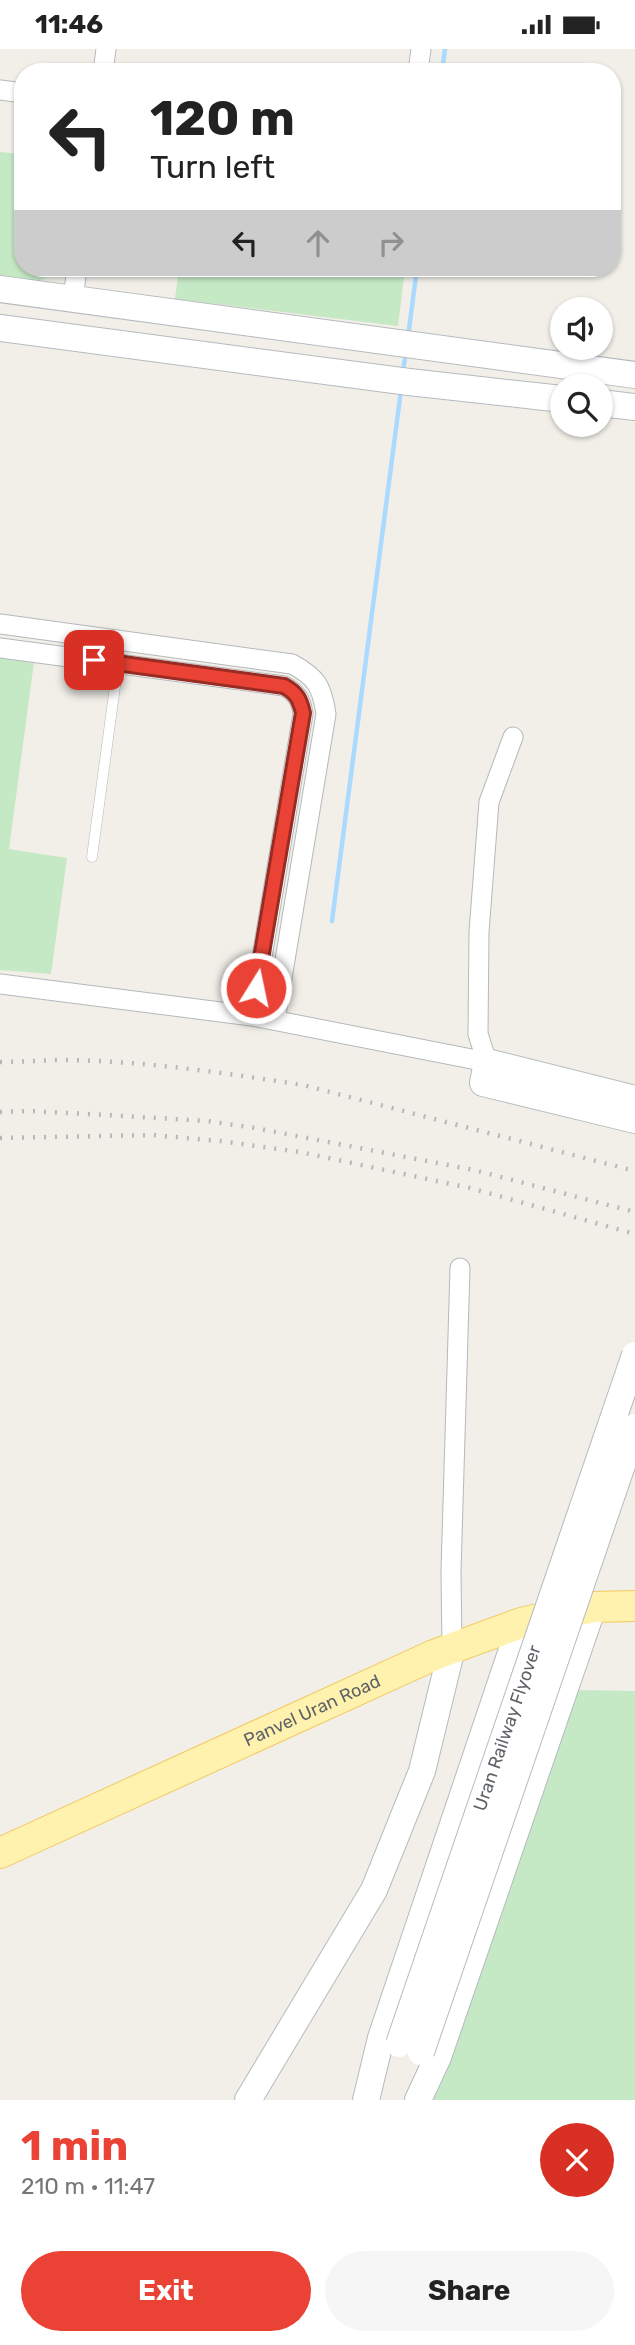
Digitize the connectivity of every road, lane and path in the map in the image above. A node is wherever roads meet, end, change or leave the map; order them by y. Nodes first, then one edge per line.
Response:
1 (76, 277) edge
2 (0, 289) edge
3 (73, 299) junction
4 (0, 328) edge
5 (68, 337) junction
6 (635, 376) edge
7 (550, 398) edge
8 (613, 404) edge
9 (635, 407) edge
10 (0, 624) edge
11 (0, 648) edge
12 (118, 664) junction
13 (513, 737) dead end
14 (92, 857) dead end
15 (0, 984) edge
16 (252, 1016) junction
17 (275, 1020) junction
18 (485, 1072) junction
19 (635, 1099) edge
20 (635, 1120) edge
21 (460, 1268) dead end
22 (635, 1355) edge
23 (635, 1427) edge
24 (635, 1606) edge
25 (593, 1607) junction
26 (521, 1623) junction
27 (452, 1648) junction
28 (0, 1853) edge
29 (410, 2048) junction
30 (247, 2100) edge
31 (366, 2100) edge
32 (376, 2100) edge
33 (407, 2100) edge
34 (418, 2100) edge

1 - 3 street
2 - 3 main road
3 - 5 main road
3 - 6 main road
4 - 5 main road
5 - 7 main road
8 - 9 main road
10 - 17 street
11 - 12 street
12 - 14 lane
12 - 16 street
13 - 18 street
15 - 16 street
16 - 17 street
17 - 18 street
18 - 19 main road
18 - 20 main road
21 - 27 street
22 - 29 main road, Uran Railway Flyover, bridge
23 - 29 main road, Uran Railway Flyover, bridge
24 - 25 main road, Panvel Uran Road
25 - 26 main road, Panvel Uran Road
25 - 34 main road
26 - 27 main road, Panvel Uran Road
26 - 31 main road
27 - 28 main road, Panvel Uran Road
27 - 30 main road
29 - 32 main road, Uran Railway Flyover
29 - 33 main road, Uran Railway Flyover

